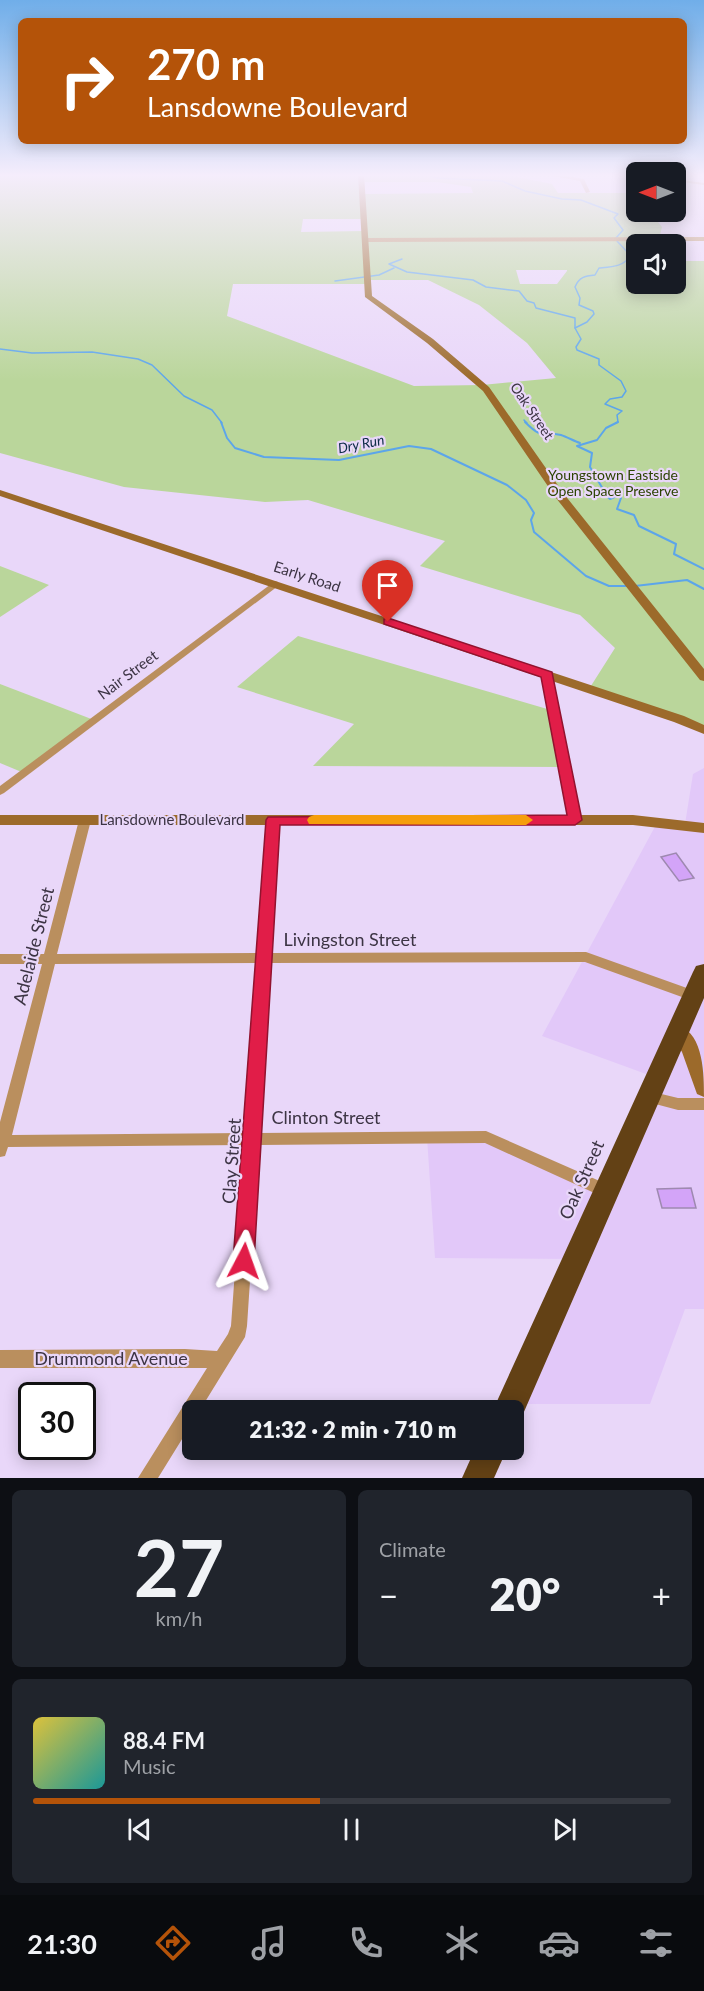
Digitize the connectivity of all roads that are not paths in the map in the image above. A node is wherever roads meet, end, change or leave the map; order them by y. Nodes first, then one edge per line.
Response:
1 (365, 243) edge
2 (0, 493) edge
3 (275, 584) junction
4 (547, 675) junction
5 (704, 676) edge
6 (704, 730) edge
7 (0, 791) edge
8 (0, 820) edge
9 (85, 820) junction
10 (273, 820) junction
11 (575, 820) junction
12 (704, 828) edge
13 (49, 958) junction
14 (265, 958) junction
15 (0, 959) edge
16 (704, 972) edge
17 (693, 996) junction
18 (679, 1033) junction
19 (704, 1089) edge
20 (649, 1096) junction
21 (704, 1104) edge
22 (253, 1138) junction
23 (1, 1144) edge
24 (606, 1191) junction
25 (0, 1359) edge
26 (222, 1360) junction
27 (513, 1400) edge
28 (486, 1460) edge
29 (147, 1478) edge
30 (478, 1478) edge

1 - 5 street, Oak Street
2 - 3 street, Early Road
3 - 4 street, Early Road
3 - 7 street, Nair Street
4 - 6 street, Early Road
4 - 11 street
8 - 9 street, Lansdowne Boulevard
9 - 10 street, Lansdowne Boulevard
9 - 13 street, Adelaide Street
10 - 11 street, Lansdowne Boulevard
10 - 14 street, Clay Street
11 - 12 street, Lansdowne Boulevard
13 - 14 street, Livingston Street
13 - 15 street, Livingston Street
13 - 23 street, Adelaide Street
14 - 17 street, Livingston Street
14 - 22 street, Clay Street
16 - 17 highway, Oak Street
17 - 18 highway, Oak Street
18 - 19 street
18 - 20 highway, Oak Street
20 - 21 street
20 - 24 highway, Oak Street
22 - 23 street, Clinton Street
22 - 24 street, Clinton Street
22 - 26 street, Clay Street
24 - 27 highway, Oak Street
25 - 26 street, Drummond Avenue
26 - 29 street, Clay Street
28 - 30 highway

